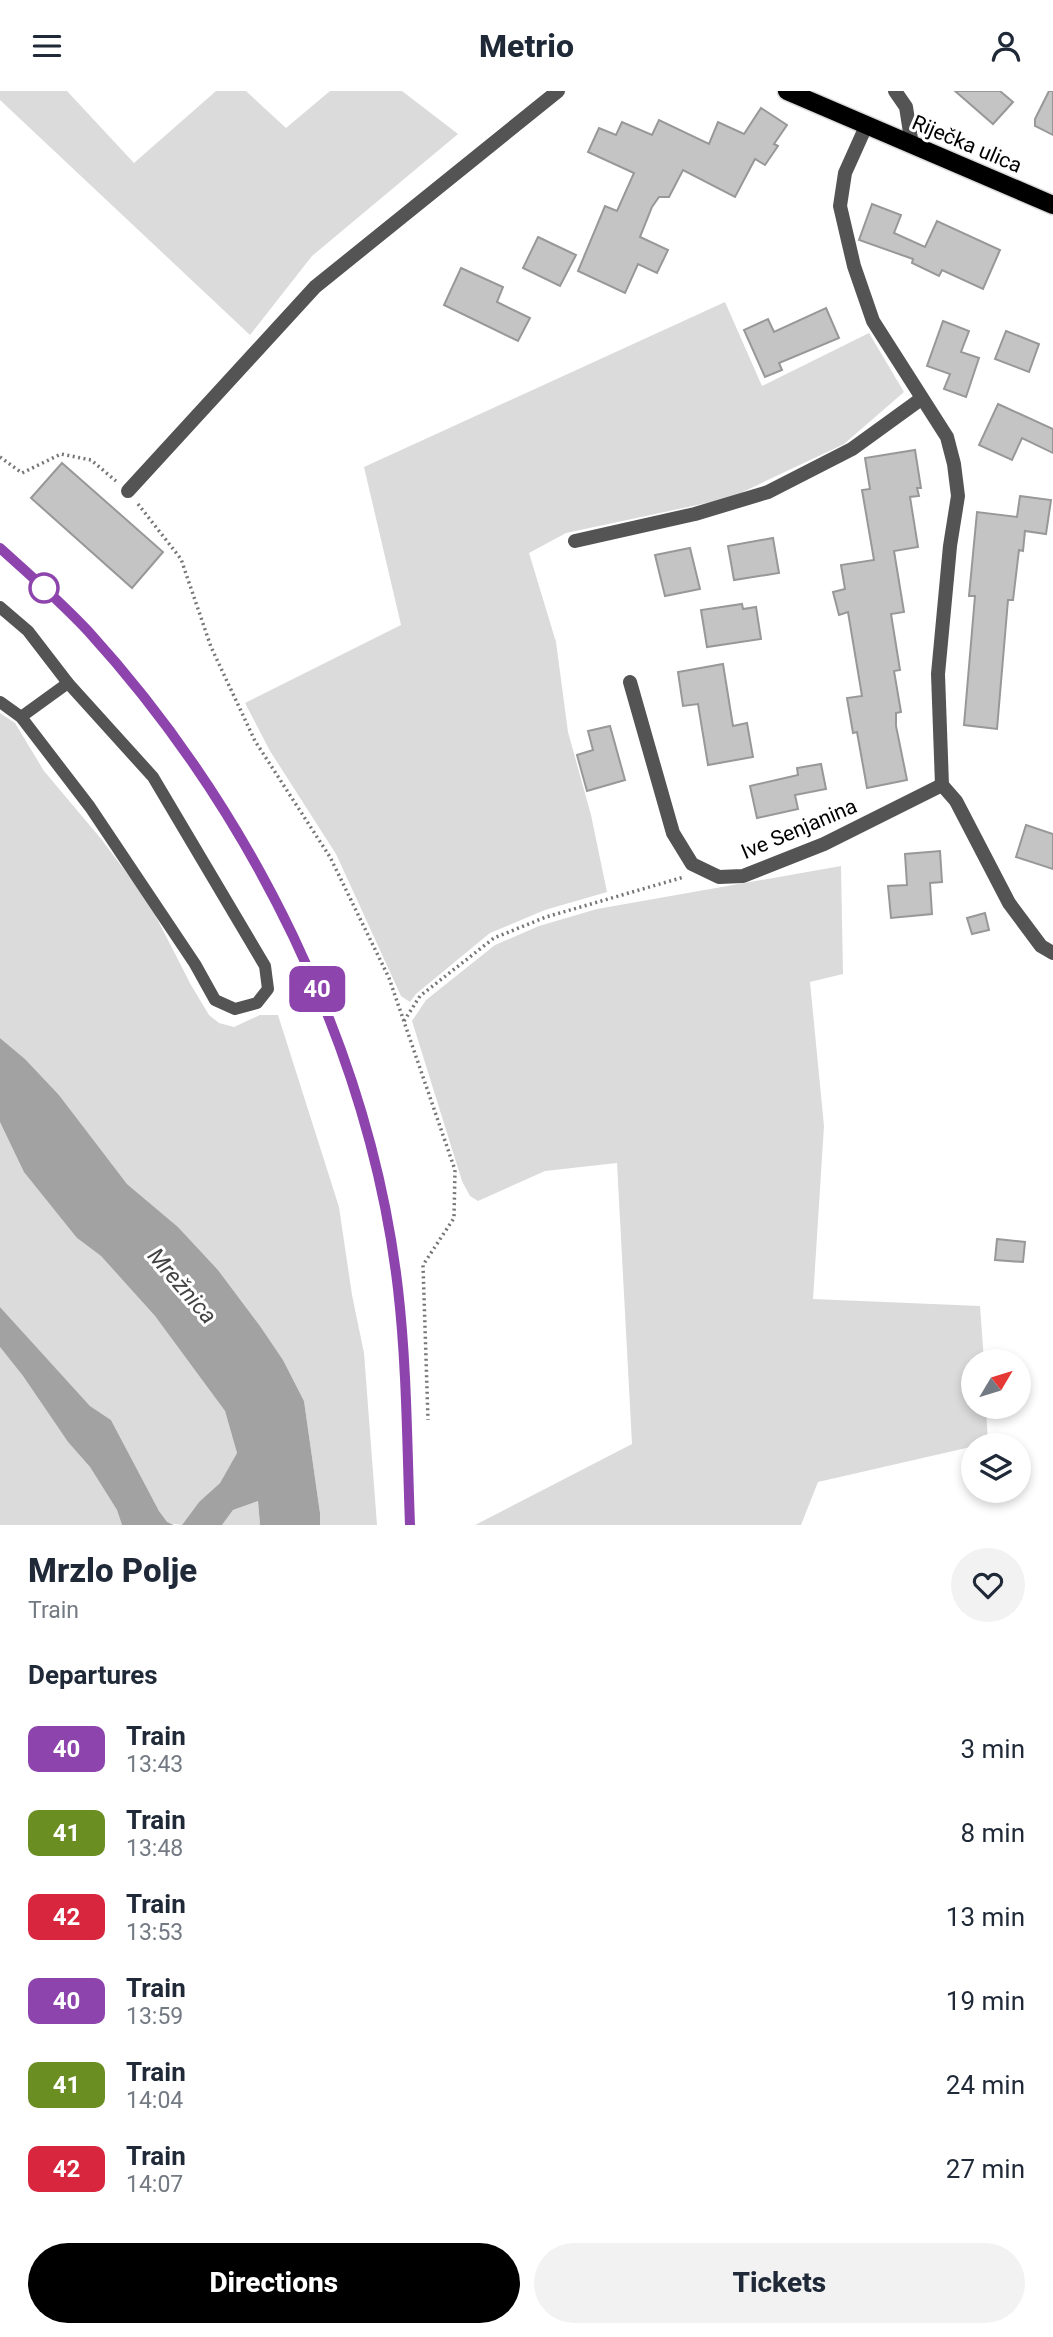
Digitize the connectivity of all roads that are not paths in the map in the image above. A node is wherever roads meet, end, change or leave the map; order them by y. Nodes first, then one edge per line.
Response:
1 (558, 91) edge
2 (787, 91) edge
3 (895, 91) edge
4 (867, 124) junction
5 (912, 145) junction
6 (1053, 205) edge
7 (921, 399) junction
8 (128, 491) road end
9 (575, 541) dead end
10 (0, 607) edge
11 (630, 681) dead end
12 (68, 683) junction
13 (0, 702) edge
14 (21, 717) junction
15 (942, 785) junction
16 (1053, 954) edge

1 - 8 street
2 - 4 main road, Riječka ulica
3 - 5 street
4 - 5 main road, Riječka ulica
4 - 7 street
5 - 6 main road, Riječka ulica
7 - 9 street
7 - 15 street
10 - 12 lane
11 - 15 street, Ive Senjanina
12 - 14 lane
12 - 14 lane
13 - 14 lane
15 - 16 street

